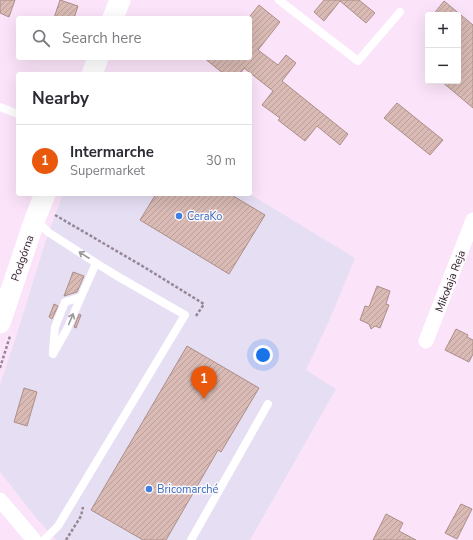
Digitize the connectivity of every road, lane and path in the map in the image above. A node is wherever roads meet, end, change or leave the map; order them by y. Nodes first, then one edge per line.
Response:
1 (120, 0) edge
2 (279, 0) edge
3 (400, 12) dead end
4 (115, 16) edge
5 (97, 60) edge
6 (93, 72) edge
7 (0, 107) edge
8 (16, 113) edge
9 (44, 209) edge
10 (473, 220) edge
11 (96, 262) junction
12 (81, 298) junction
13 (196, 318) dead end
14 (0, 323) edge
15 (426, 341) dead end
16 (268, 404) dead end
17 (0, 500) edge
18 (84, 502) dead end
19 (34, 540) edge
20 (44, 540) edge
21 (66, 540) edge
22 (191, 540) edge

1 - 4 main road
2 - 3 lane
5 - 6 main road
7 - 8 lane
11 -> 9 lane
9 - 13 path
9 - 14 main road, Podgórna
10 - 15 street, Mikołaja Reja
11 - 12 lane
11 - 20 lane
12 -> 12 lane
16 - 22 lane
17 - 19 street
18 - 21 path

